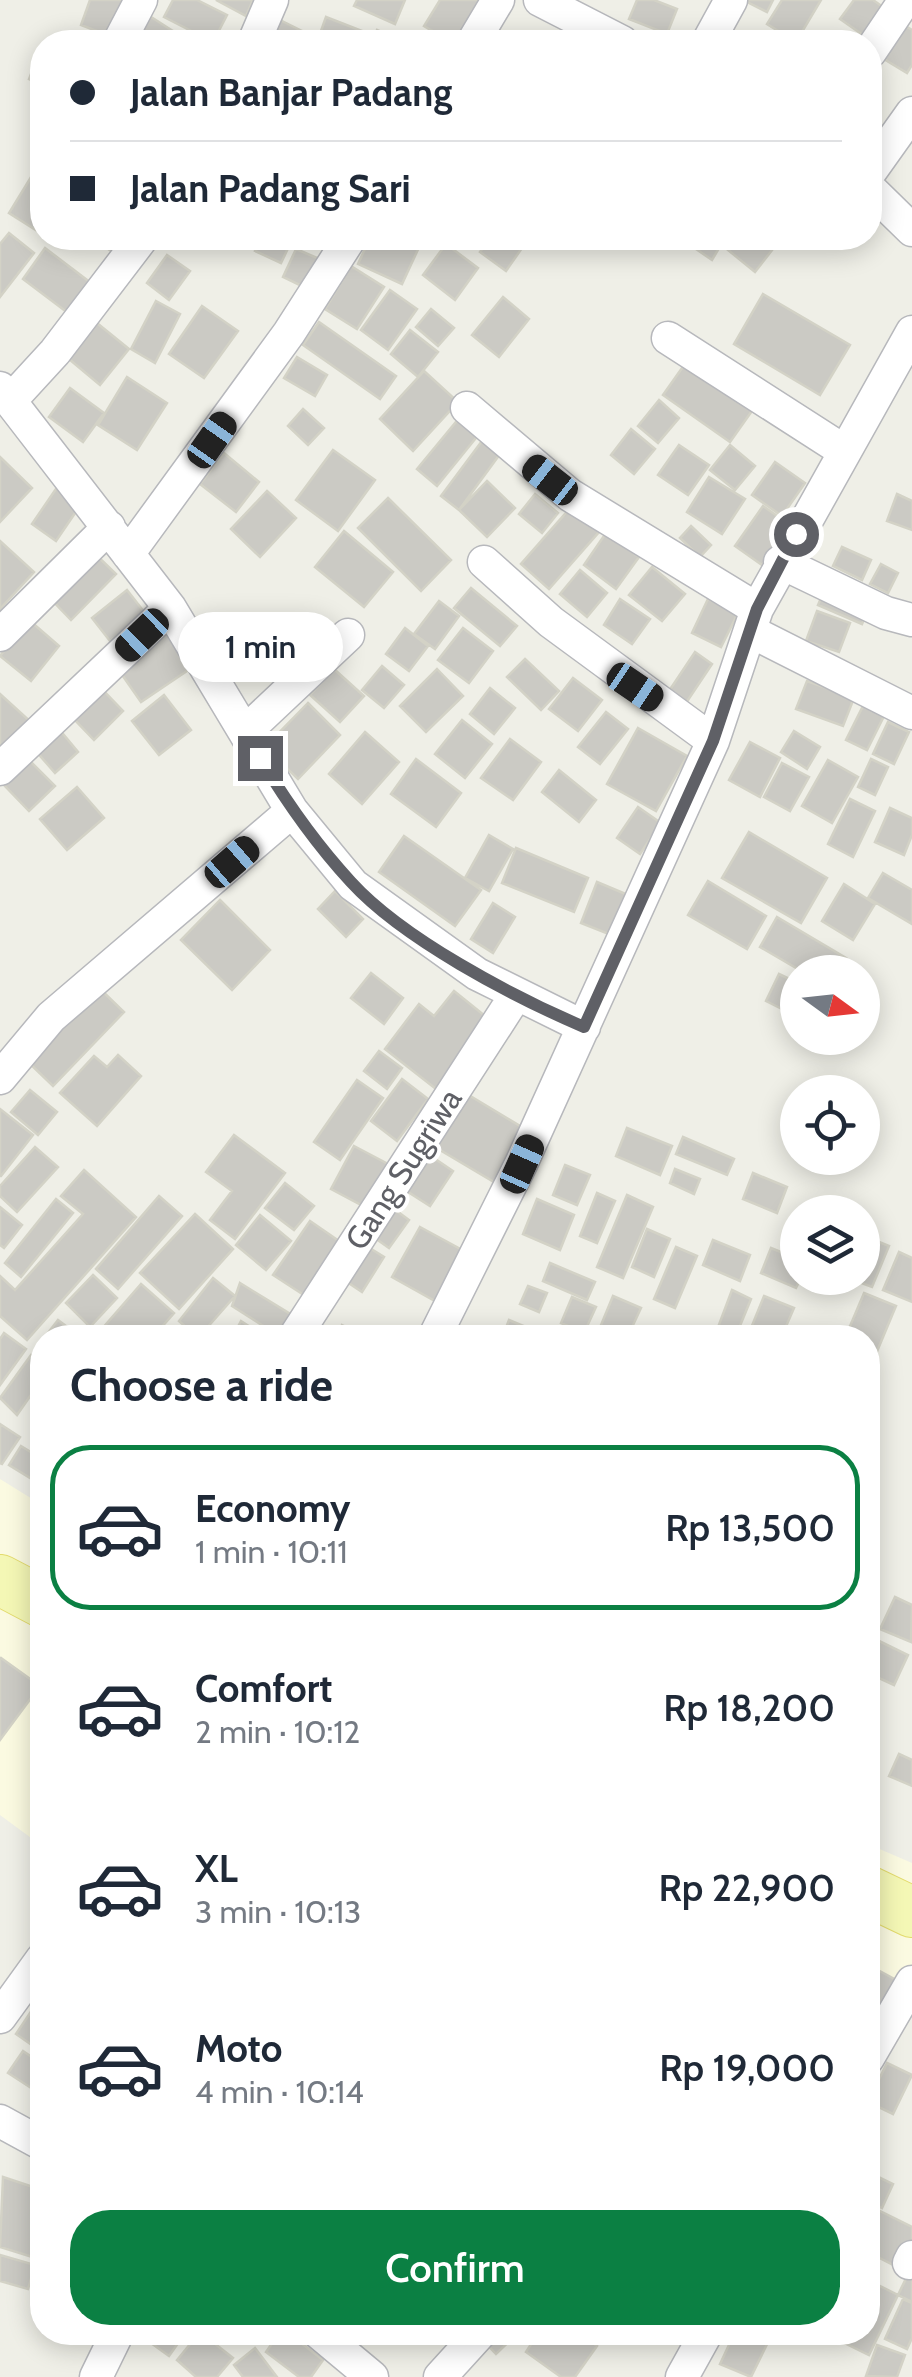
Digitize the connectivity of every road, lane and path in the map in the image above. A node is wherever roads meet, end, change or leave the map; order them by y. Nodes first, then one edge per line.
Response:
1 (141, 0) edge
2 (272, 0) edge
3 (498, 0) edge
4 (540, 0) edge
5 (730, 0) edge
6 (905, 0) edge
7 (125, 30) edge
8 (259, 30) edge
9 (480, 30) edge
10 (599, 30) edge
11 (714, 30) edge
12 (882, 34) edge
13 (912, 113) edge
14 (882, 155) edge
15 (882, 201) edge
16 (912, 230) edge
17 (133, 250) edge
18 (342, 250) edge
19 (912, 332) edge
20 (668, 338) dead end
21 (5, 394) edge
22 (467, 408) dead end
23 (844, 451) junction
24 (108, 527) junction
25 (128, 554) junction
26 (484, 562) dead end
27 (780, 562) junction
28 (170, 608) junction
29 (753, 620) junction
30 (912, 620) edge
31 (0, 635) edge
32 (348, 635) dead end
33 (912, 712) edge
34 (244, 732) junction
35 (713, 741) junction
36 (0, 770) edge
37 (292, 811) junction
38 (512, 1001) dead end
39 (584, 1027) junction
40 (0, 1078) edge
41 (302, 1325) edge
42 (441, 1325) edge
43 (0, 1580) edge
44 (30, 1596) edge
45 (30, 1976) edge
46 (912, 1982) edge
47 (0, 2017) edge
48 (880, 2037) edge
49 (0, 2121) edge
50 (30, 2137) edge
51 (112, 2345) edge
52 (331, 2345) edge
53 (468, 2345) edge
54 (700, 2345) edge
55 (360, 2373) edge
56 (96, 2377) edge
57 (440, 2377) edge
58 (682, 2377) edge

1 - 7 street
2 - 8 street
3 - 9 street
4 - 10 street
5 - 11 street
6 - 12 street
13 - 14 street
15 - 16 street
17 - 21 street
18 - 25 street
19 - 23 street
20 - 23 street
21 - 24 street
22 - 29 street
23 - 27 street
24 - 25 street
24 - 31 street
25 - 28 street
26 - 35 street
27 - 29 street
27 - 30 street
28 - 34 street
28 - 36 street
29 - 33 street
29 - 35 street
32 - 34 street
34 - 37 street
35 - 39 street
37 - 39 street
37 - 40 street
38 - 41 street, Gang Sugriwa
39 - 42 street
43 - 44 main road
45 - 47 street
46 - 48 street
49 - 50 street
51 - 56 street
52 - 55 street
53 - 57 street
54 - 58 street

